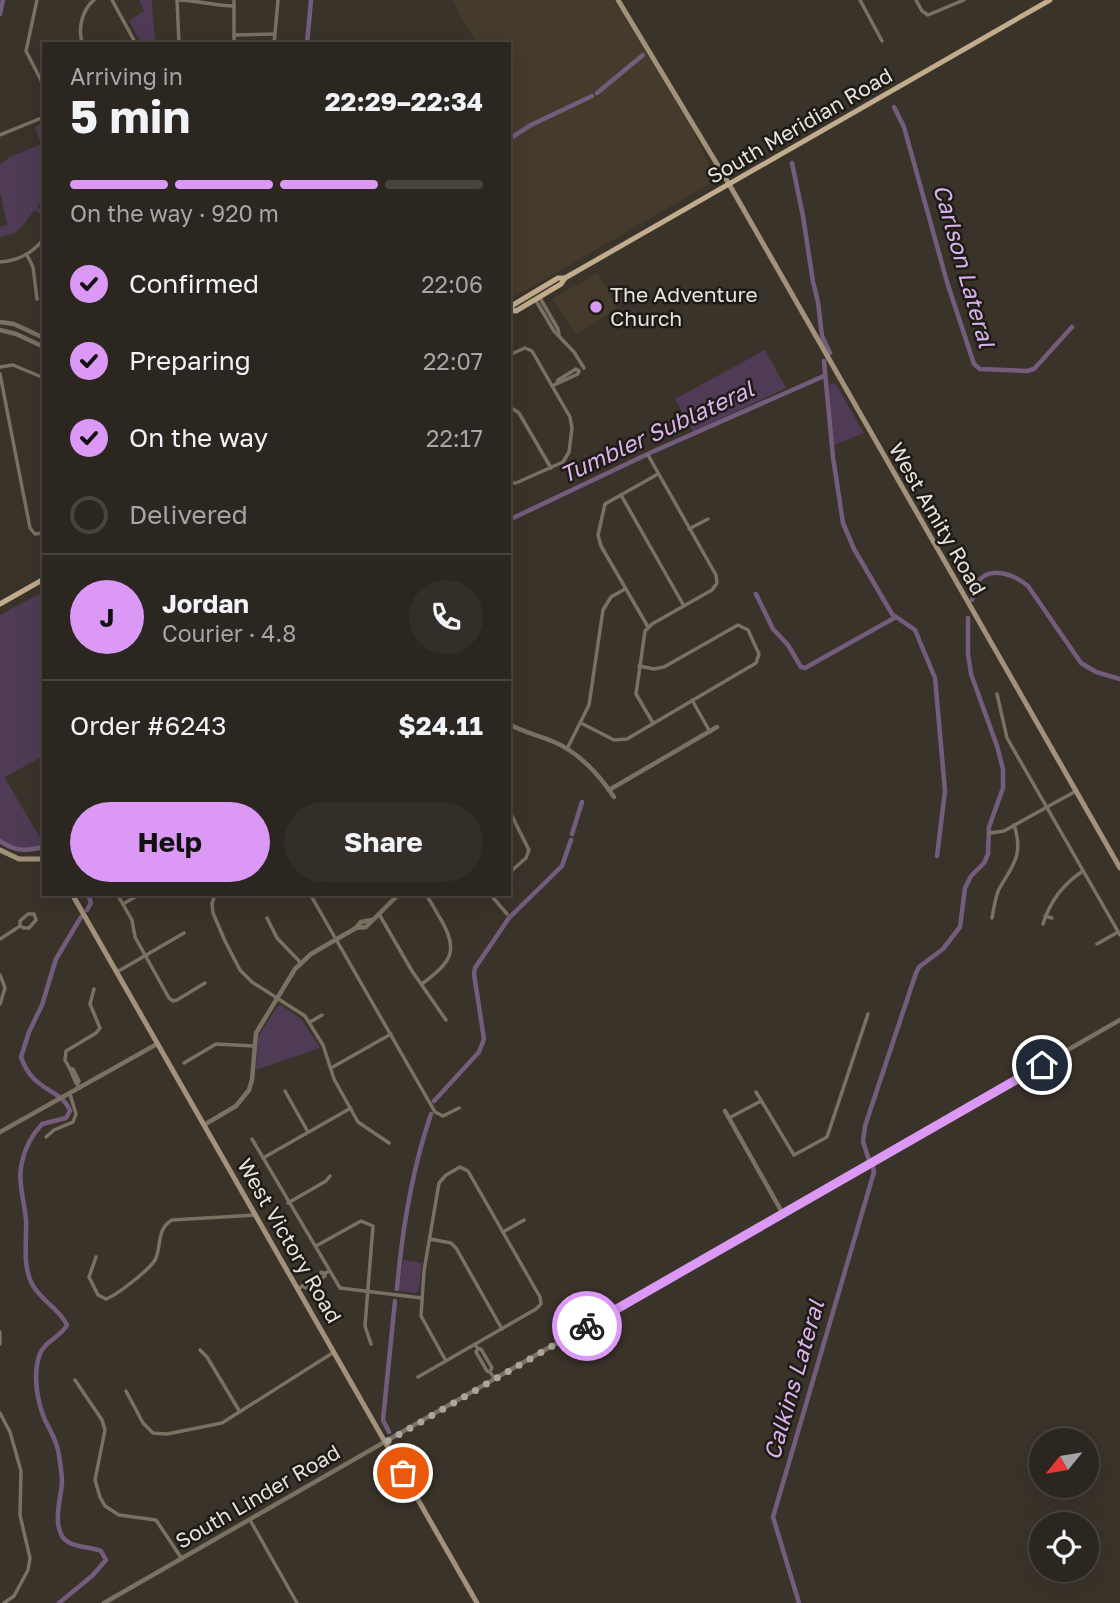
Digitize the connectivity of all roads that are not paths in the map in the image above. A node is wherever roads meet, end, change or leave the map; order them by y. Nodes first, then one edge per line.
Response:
1 (37, 0) edge
2 (94, 0) edge
3 (112, 0) edge
4 (177, 0) edge
5 (233, 0) edge
6 (278, 0) edge
7 (618, 0) edge
8 (860, 0) edge
9 (916, 0) edge
10 (964, 0) edge
11 (1050, 0) edge
12 (234, 6) junction
13 (274, 34) junction
14 (234, 35) junction
15 (882, 41) dead end
16 (82, 42) dead end
17 (135, 42) edge
18 (179, 42) edge
19 (234, 42) edge
20 (274, 42) edge
21 (42, 83) edge
22 (42, 118) edge
23 (0, 135) edge
24 (729, 184) junction
25 (42, 241) edge
26 (27, 255) junction
27 (0, 262) edge
28 (537, 296) junction
29 (37, 299) dead end
30 (511, 309) edge
31 (0, 322) edge
32 (0, 330) edge
33 (42, 337) edge
34 (42, 346) edge
35 (511, 354) edge
36 (590, 364) dead end
37 (0, 367) edge
38 (581, 369) junction
39 (0, 374) edge
40 (42, 377) edge
41 (555, 384) junction
42 (511, 410) edge
43 (648, 455) dead end
44 (551, 468) junction
45 (658, 474) junction
46 (511, 483) edge
47 (621, 495) junction
48 (708, 519) dead end
49 (689, 529) junction
50 (42, 533) edge
51 (42, 580) edge
52 (626, 589) junction
53 (0, 604) edge
54 (684, 606) junction
55 (648, 627) junction
56 (639, 667) junction
57 (997, 694) dead end
58 (692, 700) junction
59 (581, 723) junction
60 (653, 723) junction
61 (511, 725) edge
62 (718, 727) dead end
63 (710, 732) junction
64 (567, 749) junction
65 (609, 790) junction
66 (1076, 791) junction
67 (614, 797) dead end
68 (1047, 807) junction
69 (511, 814) edge
70 (1014, 825) junction
71 (990, 833) dead end
72 (0, 850) edge
73 (42, 859) edge
74 (1120, 868) edge
75 (511, 871) edge
76 (1083, 871) junction
77 (73, 896) edge
78 (118, 896) edge
79 (137, 896) edge
80 (214, 896) edge
81 (311, 896) edge
82 (397, 896) edge
83 (426, 896) edge
84 (492, 896) edge
85 (123, 904) junction
86 (379, 914) junction
87 (507, 914) dead end
88 (1045, 916) junction
89 (267, 918) dead end
90 (992, 918) dead end
91 (1052, 918) dead end
92 (1043, 924) dead end
93 (20, 926) junction
94 (184, 933) dead end
95 (1119, 934) edge
96 (0, 939) edge
97 (336, 939) junction
98 (1097, 944) dead end
99 (145, 956) junction
100 (301, 963) junction
101 (117, 972) junction
102 (0, 975) edge
103 (205, 983) dead end
104 (422, 984) junction
105 (94, 989) dead end
106 (277, 997) junction
107 (0, 1004) edge
108 (868, 1014) dead end
109 (322, 1015) dead end
110 (446, 1020) dead end
111 (1120, 1020) edge
112 (310, 1023) junction
113 (391, 1034) junction
114 (157, 1044) junction
115 (254, 1046) junction
116 (184, 1063) dead end
117 (331, 1068) junction
118 (79, 1085) junction
119 (285, 1091) dead end
120 (756, 1092) dead end
121 (68, 1095) junction
122 (761, 1101) junction
123 (351, 1108) junction
124 (459, 1108) dead end
125 (725, 1111) dead end
126 (729, 1118) junction
127 (204, 1125) junction
128 (0, 1132) edge
129 (308, 1132) junction
130 (46, 1137) dead end
131 (252, 1139) dead end
132 (389, 1143) dead end
133 (263, 1158) junction
134 (330, 1175) dead end
135 (288, 1203) junction
136 (783, 1214) junction
137 (256, 1215) junction
138 (524, 1220) dead end
139 (503, 1232) junction
140 (430, 1239) junction
141 (316, 1247) junction
142 (96, 1258) dead end
143 (330, 1270) junction
144 (301, 1287) junction
145 (368, 1292) junction
146 (422, 1298) junction
147 (502, 1329) junction
148 (0, 1332) edge
149 (0, 1344) edge
150 (371, 1344) dead end
151 (475, 1344) junction
152 (200, 1350) dead end
153 (334, 1352) junction
154 (446, 1361) junction
155 (418, 1377) dead end
156 (495, 1379) junction
157 (75, 1380) dead end
158 (126, 1391) dead end
159 (240, 1412) junction
160 (0, 1413) edge
161 (386, 1442) junction
162 (250, 1520) junction
163 (182, 1559) junction
164 (4, 1603) edge
165 (104, 1603) edge
166 (297, 1603) edge
167 (477, 1603) edge

1 - 21 street
2 - 16 street
3 - 17 street
4 - 12 street
4 - 18 street
5 - 12 street
6 - 13 street
7 - 24 main road, West Amity Road
8 - 15 street
9 - 10 street
11 - 24 main road, South Meridian Road
12 - 14 street
13 - 14 street
13 - 20 street
14 - 19 street
22 - 23 street
24 - 28 main road, South Meridian Road
24 - 66 main road, West Amity Road
25 - 26 street
26 - 27 street
26 - 29 street
28 - 30 main road, South Meridian Road
28 - 38 street
31 - 33 street
32 - 34 street
35 - 41 street
36 - 38 street
37 - 40 street
38 - 41 street
39 - 50 street
41 - 44 street
42 - 44 street
43 - 45 street
44 - 46 street
45 - 47 street
45 - 49 street
47 - 52 street
47 - 54 street
48 - 49 street
49 - 54 street
51 - 53 main road
52 - 55 street
52 - 59 street
54 - 55 street
55 - 56 street
56 - 58 street
56 - 60 street
57 - 68 street
58 - 60 street
58 - 63 street
59 - 60 street
59 - 64 street
61 - 64 street
62 - 63 street
63 - 65 street
64 - 65 street
65 - 67 street
66 - 68 street
66 - 74 main road, West Amity Road
68 - 70 street
68 - 76 street
69 - 75 street
70 - 71 street
70 - 90 street
72 - 73 main road
76 - 88 street
76 - 95 street
77 - 101 main road, West Victory Road
78 - 85 street
79 - 85 street
80 - 106 street
81 - 97 street
82 - 86 street
83 - 104 street
84 - 87 street
85 - 99 street
86 - 97 street
86 - 104 street
88 - 91 street
88 - 92 street
89 - 100 street
93 - 93 street
93 - 96 street
94 - 99 street
95 - 98 street
97 - 100 street
97 - 113 street
99 - 101 street
99 - 103 street
100 - 106 street
101 - 114 main road, West Victory Road
102 - 107 street
104 - 110 street
105 - 118 street
106 - 112 street
106 - 115 street
108 - 122 street
109 - 112 street
111 - 136 street, South Linder Road
112 - 117 street
113 - 117 street
113 - 124 street
114 - 118 street
114 - 127 main road, West Victory Road
115 - 116 street
115 - 127 street
117 - 123 street
118 - 121 street
119 - 129 street
120 - 122 street
121 - 128 street
121 - 130 street
122 - 126 street
123 - 129 street
123 - 132 street
125 - 126 street
126 - 136 street
127 - 137 main road, West Victory Road
129 - 133 street
131 - 133 street
133 - 135 street
134 - 135 street
135 - 141 street
136 - 156 street, South Linder Road
137 - 142 street
137 - 144 main road, West Victory Road
138 - 139 street
139 - 140 street
139 - 147 street
140 - 146 street
140 - 147 street
141 - 143 street
141 - 145 street
143 - 144 street
143 - 145 street
144 - 153 main road, West Victory Road
145 - 146 street
145 - 150 street
146 - 154 street
147 - 151 street
148 - 149 street
151 - 154 street
151 - 156 street
152 - 159 street
153 - 159 street
153 - 161 main road, West Victory Road
154 - 155 street
156 - 161 street, South Linder Road
157 - 163 street
158 - 159 street
160 - 164 street
161 - 162 street, South Linder Road
161 - 167 main road, West Victory Road
162 - 163 street, South Linder Road
162 - 166 street
163 - 165 street, South Linder Road

